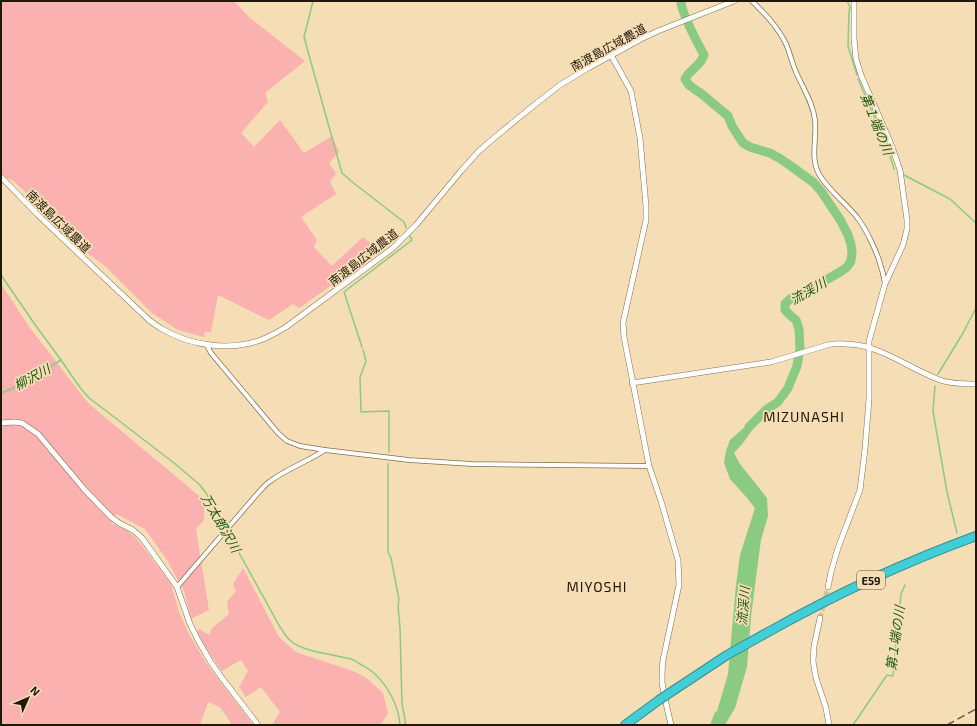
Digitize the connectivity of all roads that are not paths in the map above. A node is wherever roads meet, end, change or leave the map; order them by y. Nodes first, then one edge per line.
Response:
1 (734, 1) edge
2 (752, 1) edge
3 (854, 1) edge
4 (611, 55) junction
5 (1, 177) edge
6 (885, 284) junction
7 (207, 345) junction
8 (869, 348) junction
9 (632, 383) junction
10 (976, 384) edge
11 (1, 422) edge
12 (325, 450) junction
13 (649, 466) junction
14 (976, 536) edge
15 (177, 587) junction
16 (828, 587) tunnel mouth
17 (820, 618) tunnel mouth
18 (258, 725) edge
19 (625, 725) edge
20 (671, 725) edge
21 (829, 725) edge

1 - 4 street, 南渡島広域農道
2 - 6 street
3 - 6 street
4 - 7 street, 南渡島広域農道
4 - 9 street
5 - 7 street, 南渡島広域農道
6 - 8 street
7 - 12 street
8 - 9 street
8 - 10 street
8 - 16 street
9 - 13 street
11 - 15 street
12 - 13 street
12 - 15 street
13 - 20 street
14 - 19 highway, E59, bridge
15 - 18 street
17 - 21 street

